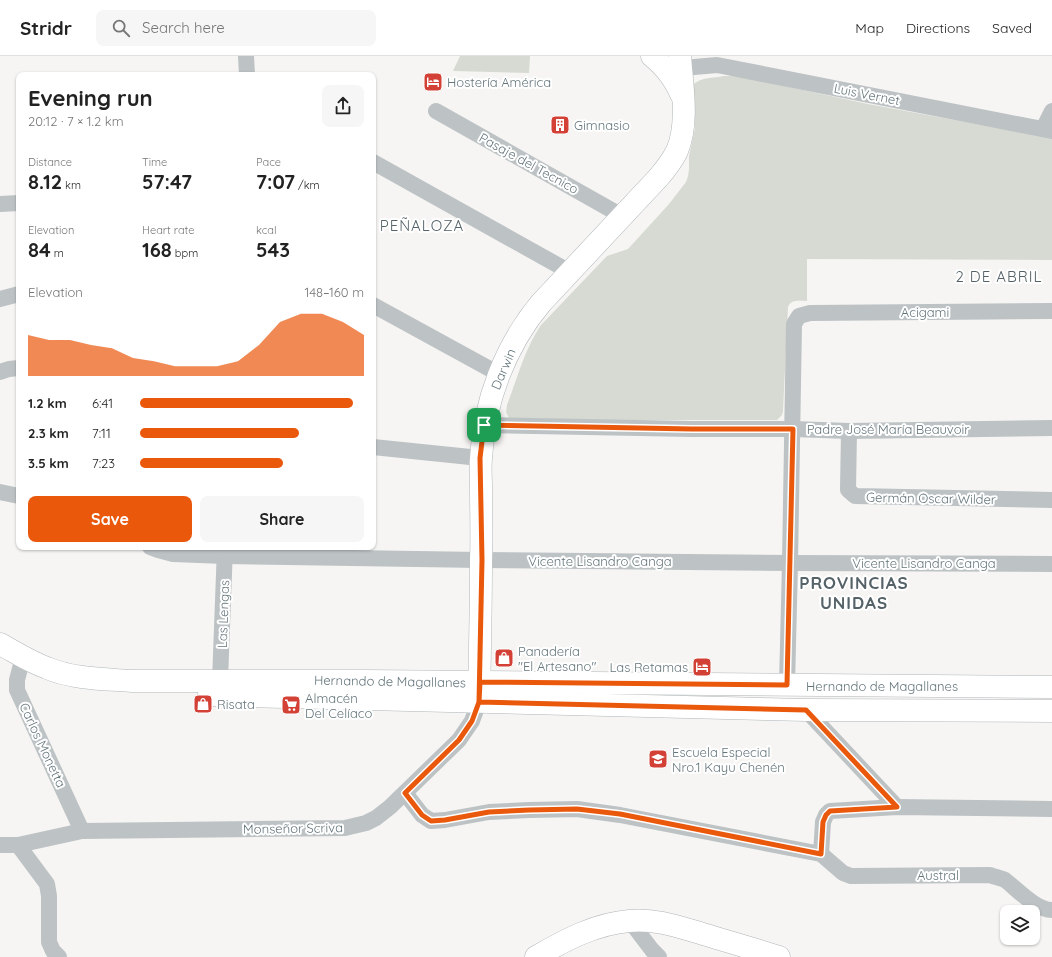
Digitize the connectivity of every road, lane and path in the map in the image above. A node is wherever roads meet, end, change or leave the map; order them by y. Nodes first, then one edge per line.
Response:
1 (246, 56) edge
2 (652, 56) edge
3 (680, 63) edge
4 (247, 72) edge
5 (683, 98) junction
6 (436, 111) dead end
7 (1052, 111) edge
8 (1048, 130) edge
9 (376, 164) edge
10 (16, 203) edge
11 (0, 204) edge
12 (622, 216) junction
13 (570, 272) junction
14 (16, 295) edge
15 (0, 300) edge
16 (376, 307) edge
17 (1052, 311) edge
18 (16, 368) edge
19 (0, 372) edge
20 (499, 374) junction
21 (484, 425) junction
22 (1052, 428) edge
23 (793, 429) junction
24 (849, 431) junction
25 (376, 447) edge
26 (480, 458) junction
27 (0, 492) edge
28 (16, 495) edge
29 (1052, 500) edge
30 (158, 550) edge
31 (225, 551) edge
32 (482, 560) junction
33 (790, 563) junction
34 (1052, 564) edge
35 (0, 644) edge
36 (0, 657) edge
37 (21, 663) junction
38 (220, 680) junction
39 (787, 685) junction
40 (1052, 687) edge
41 (479, 692) junction
42 (806, 710) junction
43 (1052, 711) edge
44 (405, 793) junction
45 (897, 807) junction
46 (1052, 810) edge
47 (82, 832) junction
48 (0, 845) edge
49 (18, 845) junction
50 (821, 854) junction
51 (1052, 910) edge
52 (630, 921) junction
53 (59, 957) edge
54 (536, 957) edge
55 (659, 957) edge
56 (779, 957) edge

1 - 4 street
2 - 5 main road, Darwin
3 - 5 main road, Darwin
3 - 8 street, Luis Vernet
5 - 12 main road, Darwin
6 - 12 street, Pasaje del Tecnico
7 - 8 street
9 - 13 street
10 - 11 street
12 - 13 main road, Darwin
13 - 20 main road, Darwin
14 - 15 street
16 - 20 street
17 - 23 street, Acigami
18 - 19 street
20 - 21 main road, Darwin
21 - 23 street, Padre José María Beauvoir
21 - 26 main road, Darwin
22 - 24 street, Padre José María Beauvoir
23 - 24 street, Padre José María Beauvoir
23 - 33 street
24 - 29 street, Germán Oscar Wilder
25 - 26 street
26 - 32 main road, Darwin
27 - 28 street
30 - 31 street, Vicente Lisandro Canga
31 - 32 street, Vicente Lisandro Canga
31 - 38 street, Las Lengas
32 - 33 street, Vicente Lisandro Canga
32 - 41 main road, Darwin
33 - 34 street, Vicente Lisandro Canga
33 - 39 street
35 - 37 main road, Hernando de Magallanes
36 - 37 main road, Hernando de Magallanes
37 - 38 main road, Hernando de Magallanes
37 - 41 main road, Hernando de Magallanes
37 - 47 street, Carlos Monetta
38 - 41 main road, Hernando de Magallanes
39 - 40 main road, Hernando de Magallanes
39 - 41 main road, Hernando de Magallanes
41 - 42 main road, Hernando de Magallanes
41 - 44 street, Darwin
42 - 43 main road, Hernando de Magallanes
42 - 45 street
44 - 47 street, Monseñor Scriva
44 - 50 street
45 - 46 street
45 - 50 street
47 - 49 street, Monseñor Scriva
48 - 49 street, Monseñor Scriva
49 - 53 street
50 - 51 street, Austral
52 - 54 main road
52 - 55 street
52 - 56 main road

